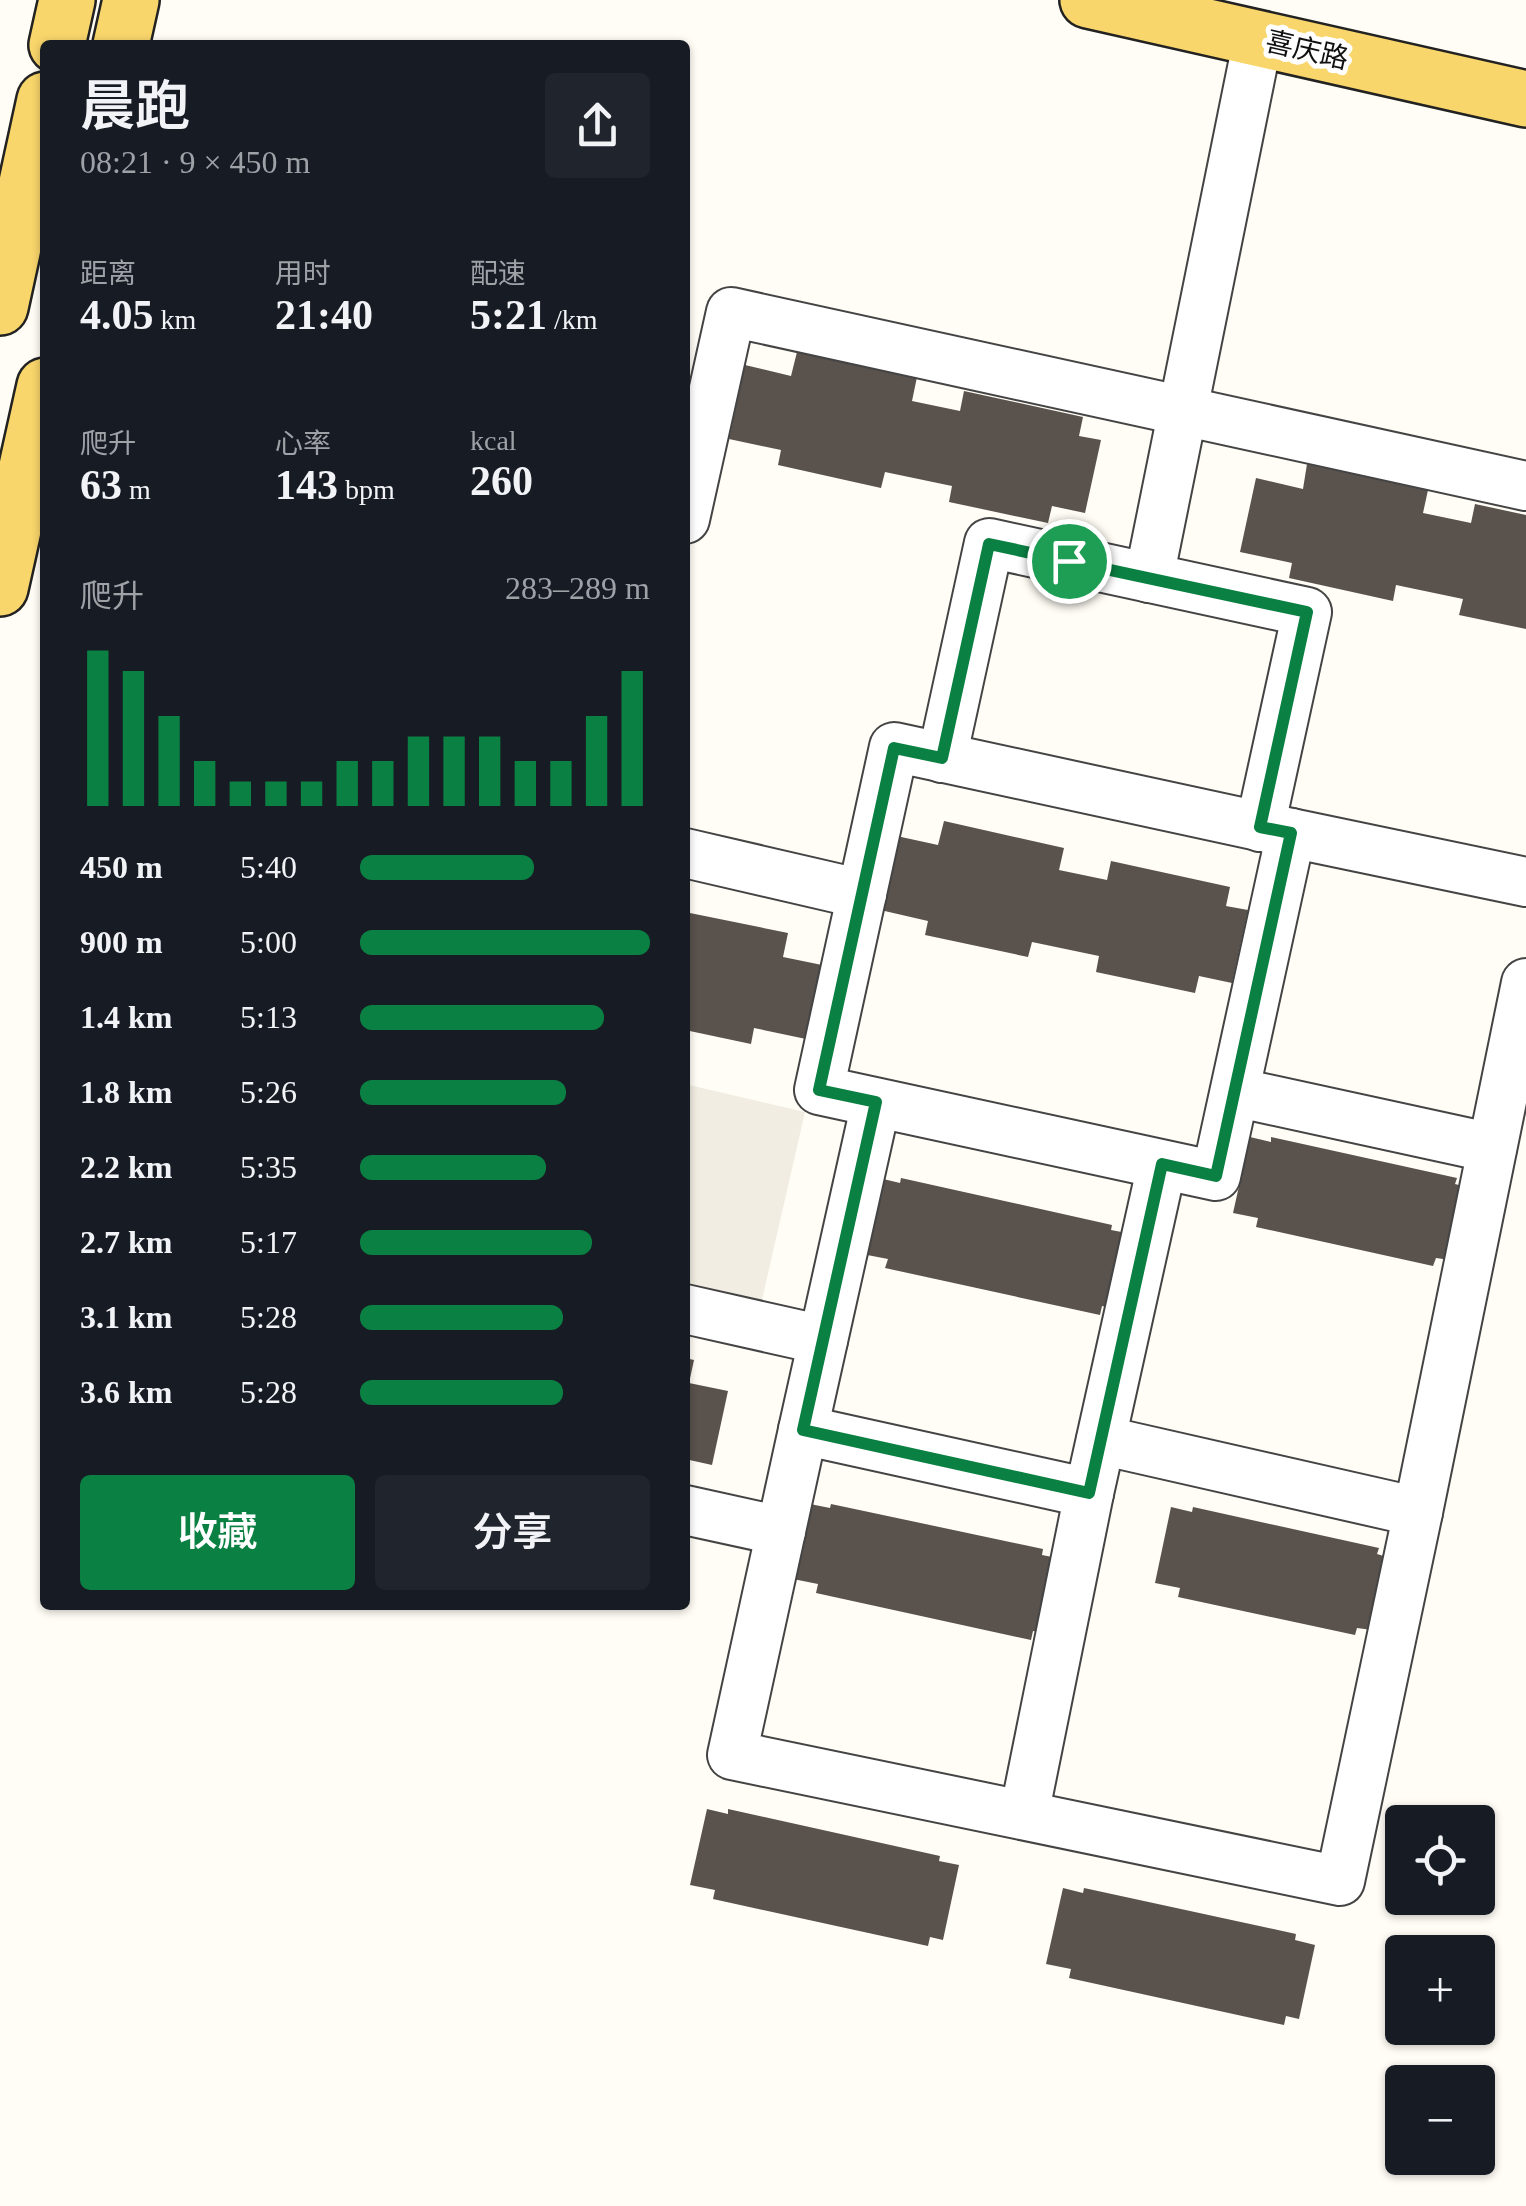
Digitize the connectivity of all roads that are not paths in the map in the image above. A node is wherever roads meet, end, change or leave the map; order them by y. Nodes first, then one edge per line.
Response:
1 (67, 0) edge
2 (131, 0) edge
3 (1088, 0) edge
4 (1238, 23) edge
5 (58, 40) edge
6 (122, 40) edge
7 (1526, 99) edge
8 (40, 123) edge
9 (0, 307) edge
10 (40, 408) edge
11 (1183, 410) junction
12 (1526, 486) edge
13 (690, 496) edge
14 (1149, 578) junction
15 (0, 588) edge
16 (942, 758) junction
17 (1276, 830) junction
18 (690, 854) edge
19 (1526, 882) edge
20 (862, 894) junction
21 (1526, 983) edge
22 (1234, 1092) junction
23 (876, 1102) junction
24 (1492, 1148) junction
25 (1162, 1164) junction
26 (690, 1311) edge
27 (823, 1340) junction
28 (803, 1430) junction
29 (1100, 1440) junction
30 (1089, 1493) junction
31 (690, 1511) edge
32 (1418, 1512) junction
33 (781, 1531) junction
34 (1024, 1816) junction

1 - 5 main road
2 - 6 main road
3 - 4 main road, 喜庆路
4 - 7 main road, 喜庆路
4 - 11 street
8 - 9 main road
10 - 15 main road
11 - 12 street
11 - 13 street
11 - 14 street
14 - 16 street
14 - 17 street
16 - 17 street
16 - 20 street
17 - 19 street
17 - 22 street
18 - 20 street
20 - 23 street
21 - 24 street
22 - 24 street
22 - 25 street
23 - 25 street
23 - 27 street
24 - 32 street
25 - 29 street
26 - 27 street
27 - 28 street
28 - 30 street
28 - 33 street
29 - 30 street
29 - 32 street
30 - 34 street
31 - 33 street
32 - 34 street
33 - 34 street

